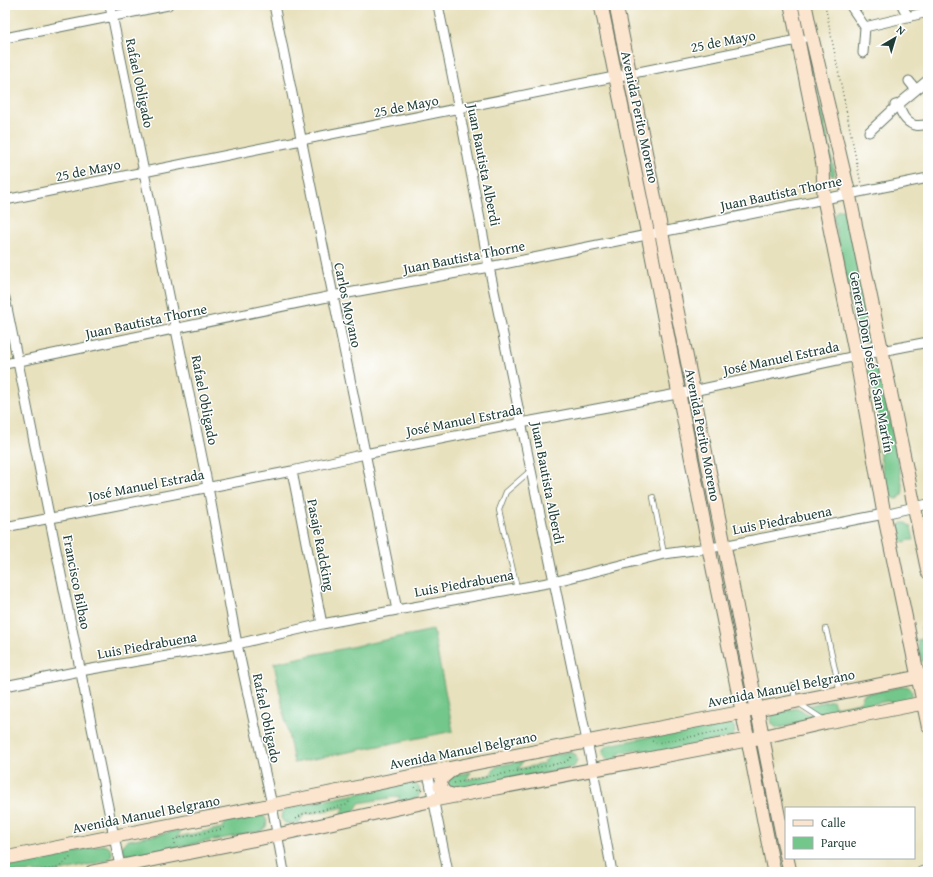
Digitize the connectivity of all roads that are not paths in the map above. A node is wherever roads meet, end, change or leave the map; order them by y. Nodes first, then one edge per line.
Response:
1 (110, 5) edge
2 (168, 5) edge
3 (274, 5) edge
4 (438, 5) edge
5 (601, 5) edge
6 (616, 5) edge
7 (791, 5) edge
8 (805, 5) edge
9 (850, 5) edge
10 (902, 5) edge
11 (928, 12) edge
12 (112, 16) junction
13 (908, 17) junction
14 (865, 27) junction
15 (5, 38) edge
16 (812, 38) junction
17 (798, 40) junction
18 (863, 53) dead end
19 (629, 74) junction
20 (615, 77) junction
21 (928, 80) edge
22 (909, 81) dead end
23 (916, 90) junction
24 (899, 104) junction
25 (459, 109) junction
26 (884, 110) dead end
27 (928, 124) edge
28 (869, 132) dead end
29 (301, 141) junction
30 (145, 173) junction
31 (928, 178) edge
32 (849, 194) junction
33 (824, 199) junction
34 (5, 200) edge
35 (661, 232) junction
36 (648, 235) junction
37 (489, 267) junction
38 (332, 296) junction
39 (5, 298) edge
40 (176, 329) junction
41 (928, 342) edge
42 (882, 352) junction
43 (856, 356) junction
44 (18, 362) junction
45 (5, 364) edge
46 (693, 391) junction
47 (678, 394) junction
48 (521, 423) junction
49 (365, 454) junction
50 (292, 471) junction
51 (530, 471) junction
52 (208, 487) junction
53 (653, 497) dead end
54 (922, 506) edge
55 (884, 514) junction
56 (50, 518) junction
57 (5, 527) edge
58 (723, 546) junction
59 (709, 549) junction
60 (664, 554) junction
61 (928, 572) edge
62 (554, 582) junction
63 (517, 588) junction
64 (397, 610) junction
65 (322, 624) junction
66 (826, 629) dead end
67 (237, 644) junction
68 (80, 671) junction
69 (923, 676) edge
70 (5, 686) edge
71 (793, 686) dead end
72 (840, 692) junction
73 (795, 701) junction
74 (926, 702) edge
75 (756, 709) junction
76 (743, 712) junction
77 (827, 722) junction
78 (928, 725) edge
79 (762, 737) junction
80 (748, 740) junction
81 (586, 741) junction
82 (454, 768) junction
83 (593, 770) junction
84 (428, 773) junction
85 (458, 796) junction
86 (434, 800) junction
87 (272, 805) junction
88 (277, 835) junction
89 (114, 837) junction
90 (785, 849) edge
91 (5, 858) edge
92 (787, 859) edge
93 (120, 869) edge
94 (928, 870) edge
95 (92, 872) edge
96 (284, 872) edge
97 (448, 872) edge
98 (612, 872) edge
99 (774, 872) edge
100 (790, 872) edge
101 (921, 872) edge

1 - 12 street, Rafael Obligado
2 - 12 street
3 - 29 street, Carlos Moyano
4 - 25 street, Juan Bautista Alberdi
5 - 20 main road, Avenida Perito Moreno
6 - 19 main road, Avenida Perito Moreno
7 - 17 main road, General Don José de San Martín
8 - 16 main road, General Don José de San Martín
9 - 14 street
10 - 13 street
11 - 13 street
12 - 15 street
12 - 30 street, Rafael Obligado
13 - 14 street
14 - 18 street
16 - 17 street, 25 de Mayo
16 - 32 main road, General Don José de San Martín
17 - 19 street, 25 de Mayo
17 - 33 main road, General Don José de San Martín
19 - 20 street, 25 de Mayo
19 - 35 main road, Avenida Perito Moreno
20 - 25 street, 25 de Mayo
20 - 36 main road, Avenida Perito Moreno
21 - 23 street
22 - 23 street
23 - 24 street
24 - 26 street
24 - 27 street
24 - 28 street
25 - 29 street, 25 de Mayo
25 - 37 street, Juan Bautista Alberdi
29 - 30 street, 25 de Mayo
29 - 38 street, Carlos Moyano
30 - 34 street, 25 de Mayo
30 - 40 street, Rafael Obligado
31 - 32 street, Juan Bautista Thorne
32 - 33 street, Juan Bautista Thorne
32 - 42 main road, General Don José de San Martín
33 - 35 street, Juan Bautista Thorne
33 - 43 main road, General Don José de San Martín
35 - 36 street, Juan Bautista Thorne
35 - 46 main road, Avenida Perito Moreno
36 - 37 street, Juan Bautista Thorne
36 - 47 main road, Avenida Perito Moreno
37 - 38 street, Juan Bautista Thorne
37 - 48 street, Juan Bautista Alberdi
38 - 40 street, Juan Bautista Thorne
38 - 49 street, Carlos Moyano
39 - 44 street, Francisco Bilbao
40 - 44 street, Juan Bautista Thorne
40 - 52 street, Rafael Obligado
41 - 42 street, José Manuel Estrada
42 - 43 street, José Manuel Estrada
42 - 54 main road, General Don José de San Martín
43 - 46 street, José Manuel Estrada
43 - 55 main road, General Don José de San Martín
44 - 45 street, Juan Bautista Thorne
44 - 56 street, Francisco Bilbao
46 - 47 street, José Manuel Estrada
46 - 58 main road, Avenida Perito Moreno
47 - 48 street, José Manuel Estrada
47 - 59 main road, Avenida Perito Moreno
48 - 49 street, José Manuel Estrada
48 - 51 street, Juan Bautista Alberdi
49 - 50 street, José Manuel Estrada
49 - 64 street, Carlos Moyano
50 - 52 street, José Manuel Estrada
50 - 65 street, Pasaje Radcking
51 - 62 street, Juan Bautista Alberdi
51 - 63 lane
52 - 56 street, José Manuel Estrada
52 - 67 street, Rafael Obligado
53 - 60 lane
54 - 55 street, Luis Piedrabuena
54 - 61 main road, General Don José de San Martín
55 - 58 street, Luis Piedrabuena
55 - 69 main road, General Don José de San Martín
56 - 57 street, José Manuel Estrada
56 - 68 street, Francisco Bilbao
58 - 59 street, Luis Piedrabuena
58 - 75 main road, Avenida Perito Moreno
59 - 60 street, Luis Piedrabuena
59 - 76 main road, Avenida Perito Moreno
60 - 62 street, Luis Piedrabuena
62 - 63 street, Luis Piedrabuena
62 - 81 street, Juan Bautista Alberdi
63 - 64 street, Luis Piedrabuena
64 - 65 street, Luis Piedrabuena
65 - 67 street, Luis Piedrabuena
66 - 72 lane
67 - 68 street, Luis Piedrabuena
67 - 87 street, Rafael Obligado
68 - 70 street, Luis Piedrabuena
68 - 89 street, Francisco Bilbao
69 - 72 main road, Avenida Manuel Belgrano
69 - 74 main road, General Don José de San Martín
71 - 73 lane
72 - 73 main road, Avenida Manuel Belgrano
73 - 75 main road, Avenida Manuel Belgrano
73 - 77 lane
74 - 77 main road
74 - 78 main road, General Don José de San Martín
75 - 76 main road, Avenida Manuel Belgrano
75 - 79 main road, Avenida Perito Moreno
76 - 80 main road, Avenida Perito Moreno
76 - 81 main road, Avenida Manuel Belgrano
77 - 79 main road
79 - 80 main road
79 - 90 main road, Avenida Perito Moreno
80 - 83 main road
80 - 99 main road, Avenida Perito Moreno
81 - 82 main road, Avenida Manuel Belgrano
81 - 83 street, Juan Bautista Alberdi
82 - 84 main road, Avenida Manuel Belgrano
82 - 85 main road
83 - 85 main road
83 - 98 street, Juan Bautista Alberdi
84 - 86 street
84 - 87 main road, Avenida Manuel Belgrano
85 - 86 main road
86 - 88 main road
86 - 97 street
87 - 88 street, Rafael Obligado
87 - 89 main road, Avenida Manuel Belgrano
88 - 93 main road
88 - 96 street, Rafael Obligado
89 - 91 main road, Avenida Manuel Belgrano
89 - 93 street, Francisco Bilbao
92 - 100 main road
93 - 95 main road
94 - 101 street

